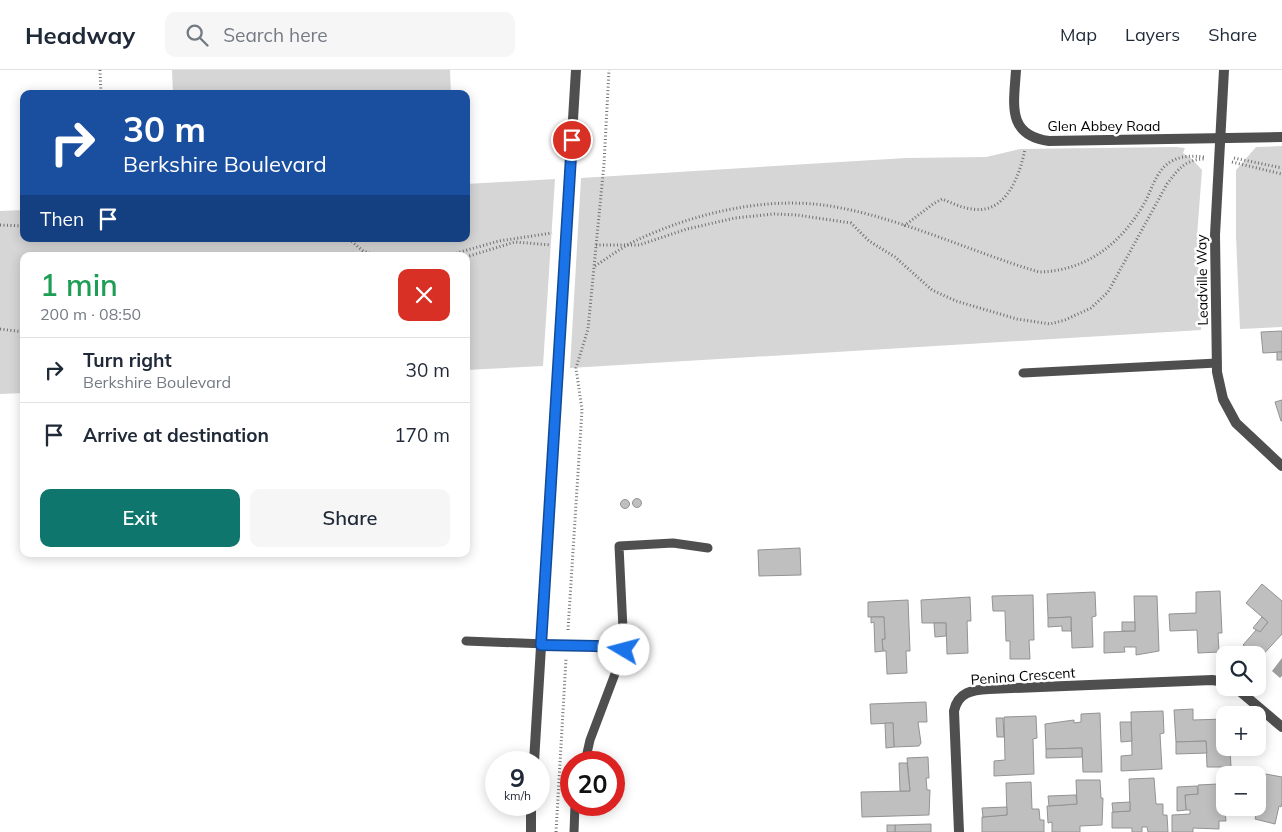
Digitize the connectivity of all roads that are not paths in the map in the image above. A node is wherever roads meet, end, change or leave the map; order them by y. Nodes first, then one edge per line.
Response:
1 (576, 70) edge
2 (1016, 70) edge
3 (1224, 70) edge
4 (1282, 137) edge
5 (1221, 138) junction
6 (1217, 362) junction
7 (1023, 374) dead end
8 (1282, 466) edge
9 (708, 548) dead end
10 (466, 641) dead end
11 (541, 645) junction
12 (624, 650) junction
13 (1216, 681) edge
14 (1245, 696) edge
15 (1282, 727) edge
16 (535, 751) edge
17 (588, 751) edge
18 (531, 816) edge
19 (575, 816) edge
20 (530, 830) edge
21 (574, 832) edge
22 (959, 832) edge

1 - 11 street
2 - 5 street, Glen Abbey Road
3 - 5 street, Leadville Way
4 - 5 street, Glen Abbey Road
5 - 6 street, Leadville Way
6 - 7 lane
6 - 8 street, Leadville Way
9 - 12 lane
10 - 11 lane
11 - 12 lane
11 - 16 street
12 - 17 lane
13 - 22 street, Penina Crescent
14 - 15 street
18 - 20 street
19 - 21 lane

